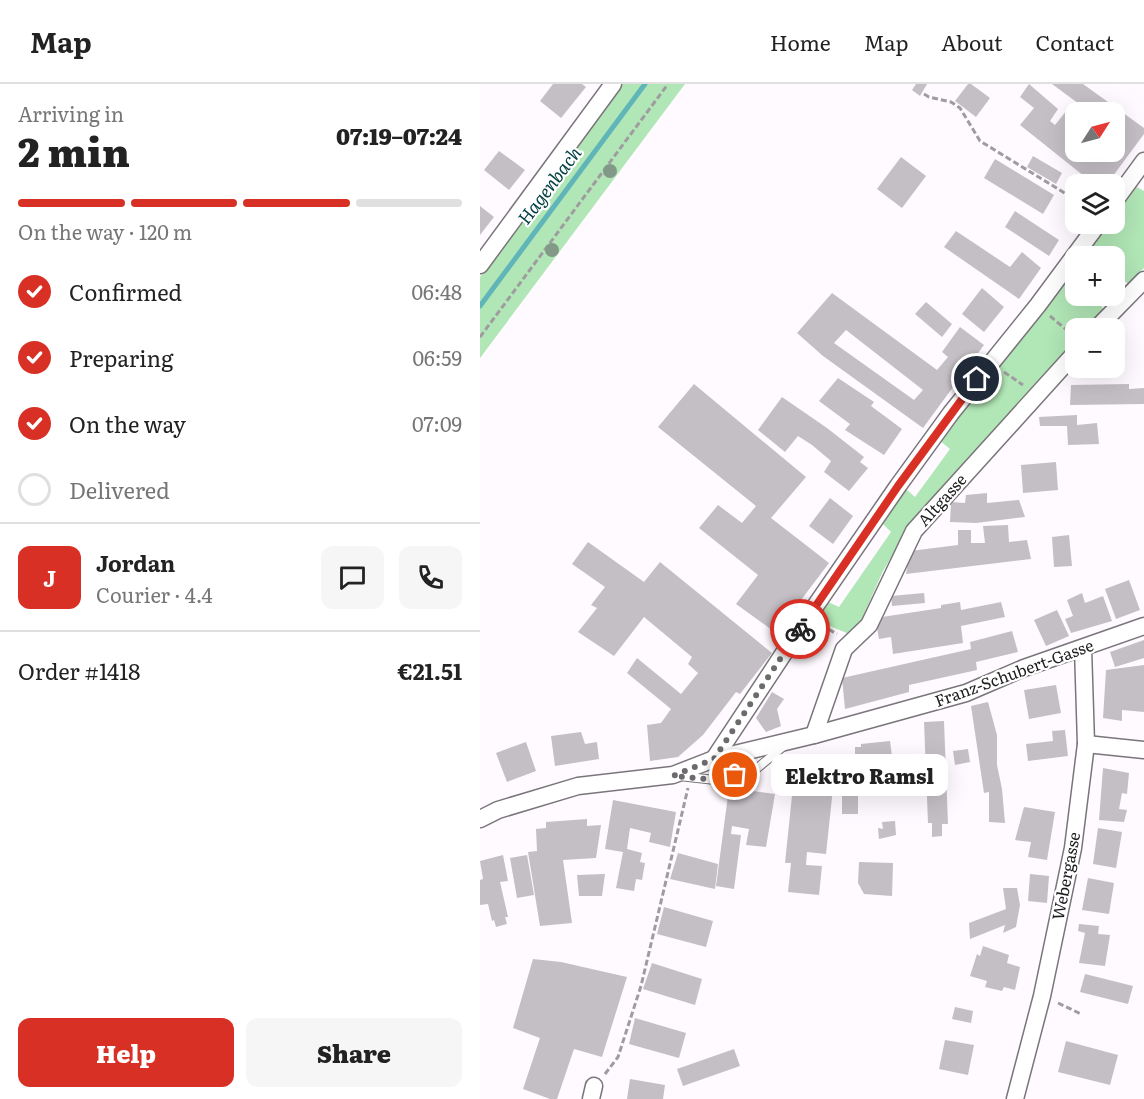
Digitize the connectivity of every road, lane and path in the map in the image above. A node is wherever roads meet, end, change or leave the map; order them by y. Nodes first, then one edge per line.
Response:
1 (613, 84) edge
2 (668, 84) edge
3 (924, 94) dead end
4 (1144, 161) edge
5 (1125, 187) edge
6 (1065, 193) edge
7 (1091, 234) edge
8 (480, 265) edge
9 (1144, 280) edge
10 (1038, 305) junction
11 (1107, 318) edge
12 (1065, 328) edge
13 (480, 337) edge
14 (990, 362) junction
15 (1065, 364) edge
16 (1037, 395) junction
17 (807, 618) junction
18 (1144, 626) edge
19 (852, 642) junction
20 (1083, 648) junction
21 (814, 735) junction
22 (792, 740) junction
23 (1086, 744) junction
24 (1144, 750) edge
25 (714, 759) junction
26 (673, 776) junction
27 (690, 777) junction
28 (480, 819) edge
29 (1042, 996) junction
30 (1081, 1014) dead end
31 (592, 1093) edge
32 (1015, 1099) edge

1 - 8 street
2 - 13 path
3 - 6 path
4 - 5 street
7 - 10 street
9 - 11 street
10 - 12 path
10 - 14 street
14 - 16 path
14 - 17 street
15 - 16 street, Altgasse
16 - 19 street, Altgasse
17 - 19 path
17 - 25 street
18 - 20 street, Franz-Schubert-Gasse
19 - 21 street, Altgasse
20 - 21 street, Franz-Schubert-Gasse
20 - 23 street, Webergasse
21 - 22 street, Franz-Schubert-Gasse
22 - 25 street, Franz-Schubert-Gasse
22 - 27 lane
23 - 24 street
23 - 29 street, Webergasse
25 - 26 street, Franz-Schubert-Gasse
26 - 27 lane
26 - 28 street, Franz-Schubert-Gasse
27 - 31 path
29 - 30 path
29 - 32 street, Webergasse

